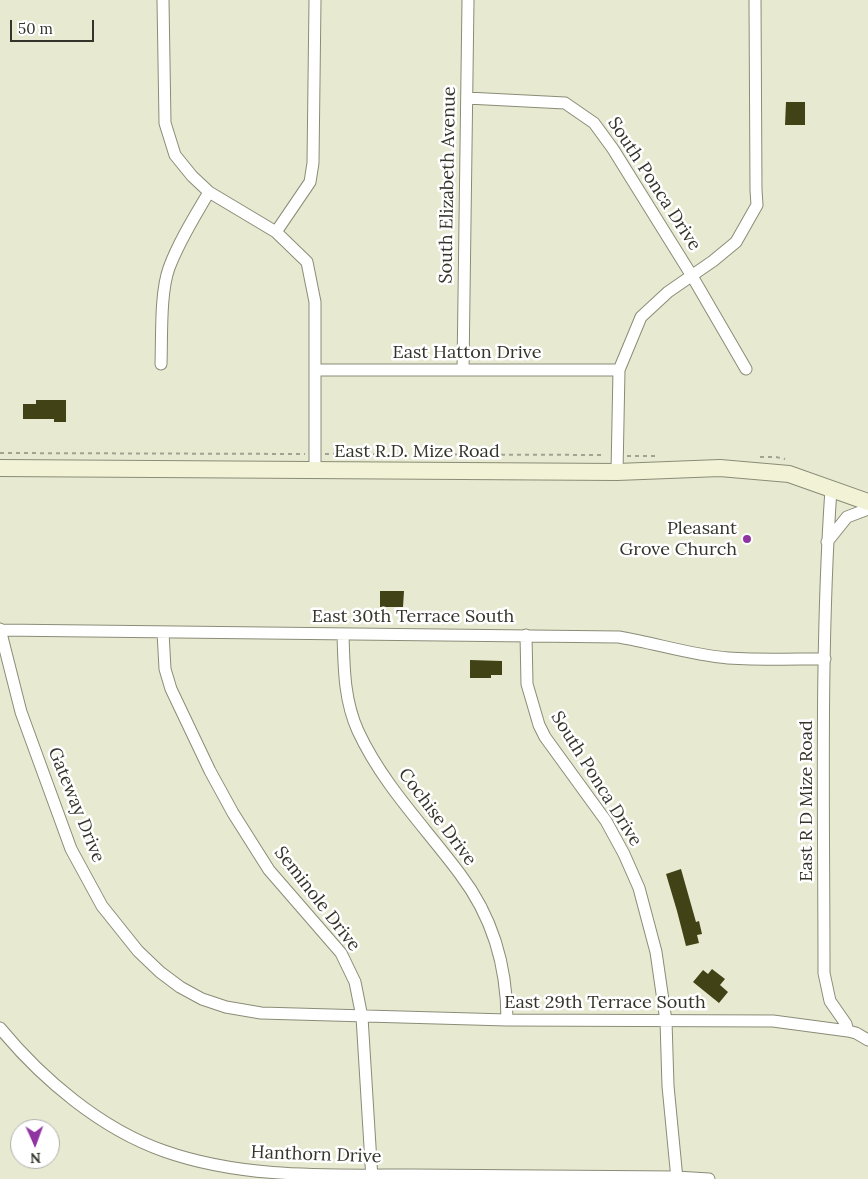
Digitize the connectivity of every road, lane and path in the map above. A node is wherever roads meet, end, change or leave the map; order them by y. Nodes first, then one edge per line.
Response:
1 (163, 0) edge
2 (315, 0) edge
3 (468, 0) edge
4 (755, 0) edge
5 (467, 98) junction
6 (209, 192) junction
7 (276, 232) junction
8 (692, 276) junction
9 (161, 364) dead end
10 (746, 369) dead end
11 (315, 370) junction
12 (463, 370) junction
13 (619, 370) junction
14 (0, 468) edge
15 (316, 471) junction
16 (617, 472) junction
17 (831, 489) junction
18 (868, 502) edge
19 (868, 509) edge
20 (828, 542) junction
21 (0, 630) edge
22 (163, 632) junction
23 (343, 634) junction
24 (526, 635) junction
25 (825, 659) junction
26 (362, 1016) junction
27 (507, 1020) junction
28 (666, 1020) junction
29 (0, 1028) edge
30 (848, 1032) junction
31 (868, 1040) edge
32 (372, 1177) edge
33 (523, 1177) edge
34 (677, 1178) edge
35 (708, 1179) edge

1 - 6 street
2 - 7 street
3 - 5 street, South Elizabeth Avenue
4 - 8 street
5 - 8 street, South Ponca Drive
5 - 12 street, South Elizabeth Avenue
6 - 7 street
6 - 9 street
7 - 11 street
8 - 10 street, South Ponca Drive
8 - 13 street
11 - 12 street, East Hatton Drive
11 - 15 street
12 - 13 street, East Hatton Drive
13 - 16 street
14 - 15 main road, East R.D. Mize Road
15 - 16 main road, East R.D. Mize Road
16 - 17 main road, East R.D. Mize Road
17 - 18 main road, East R.D. Mize Road
17 - 20 street, East R D Mize Road
19 - 20 street
20 - 25 street, East R D Mize Road
21 - 22 street, East 30th Terrace South
21 - 26 street, Gateway Drive
22 - 23 street, East 30th Terrace South
22 - 26 street, Seminole Drive
23 - 24 street, East 30th Terrace South
23 - 27 street, Cochise Drive
24 - 25 street, East 30th Terrace South
24 - 28 street, South Ponca Drive
25 - 30 street, East R D Mize Road
26 - 27 street, East 29th Terrace South
26 - 32 street, Seminole Drive
27 - 28 street, East 29th Terrace South
28 - 30 street, East 29th Terrace South
28 - 34 street, South Ponca Drive
29 - 32 street, Hanthorn Drive
30 - 31 street
32 - 33 street, Hanthorn Drive
33 - 34 street, Hanthorn Drive
34 - 35 street, Hanthorn Drive

